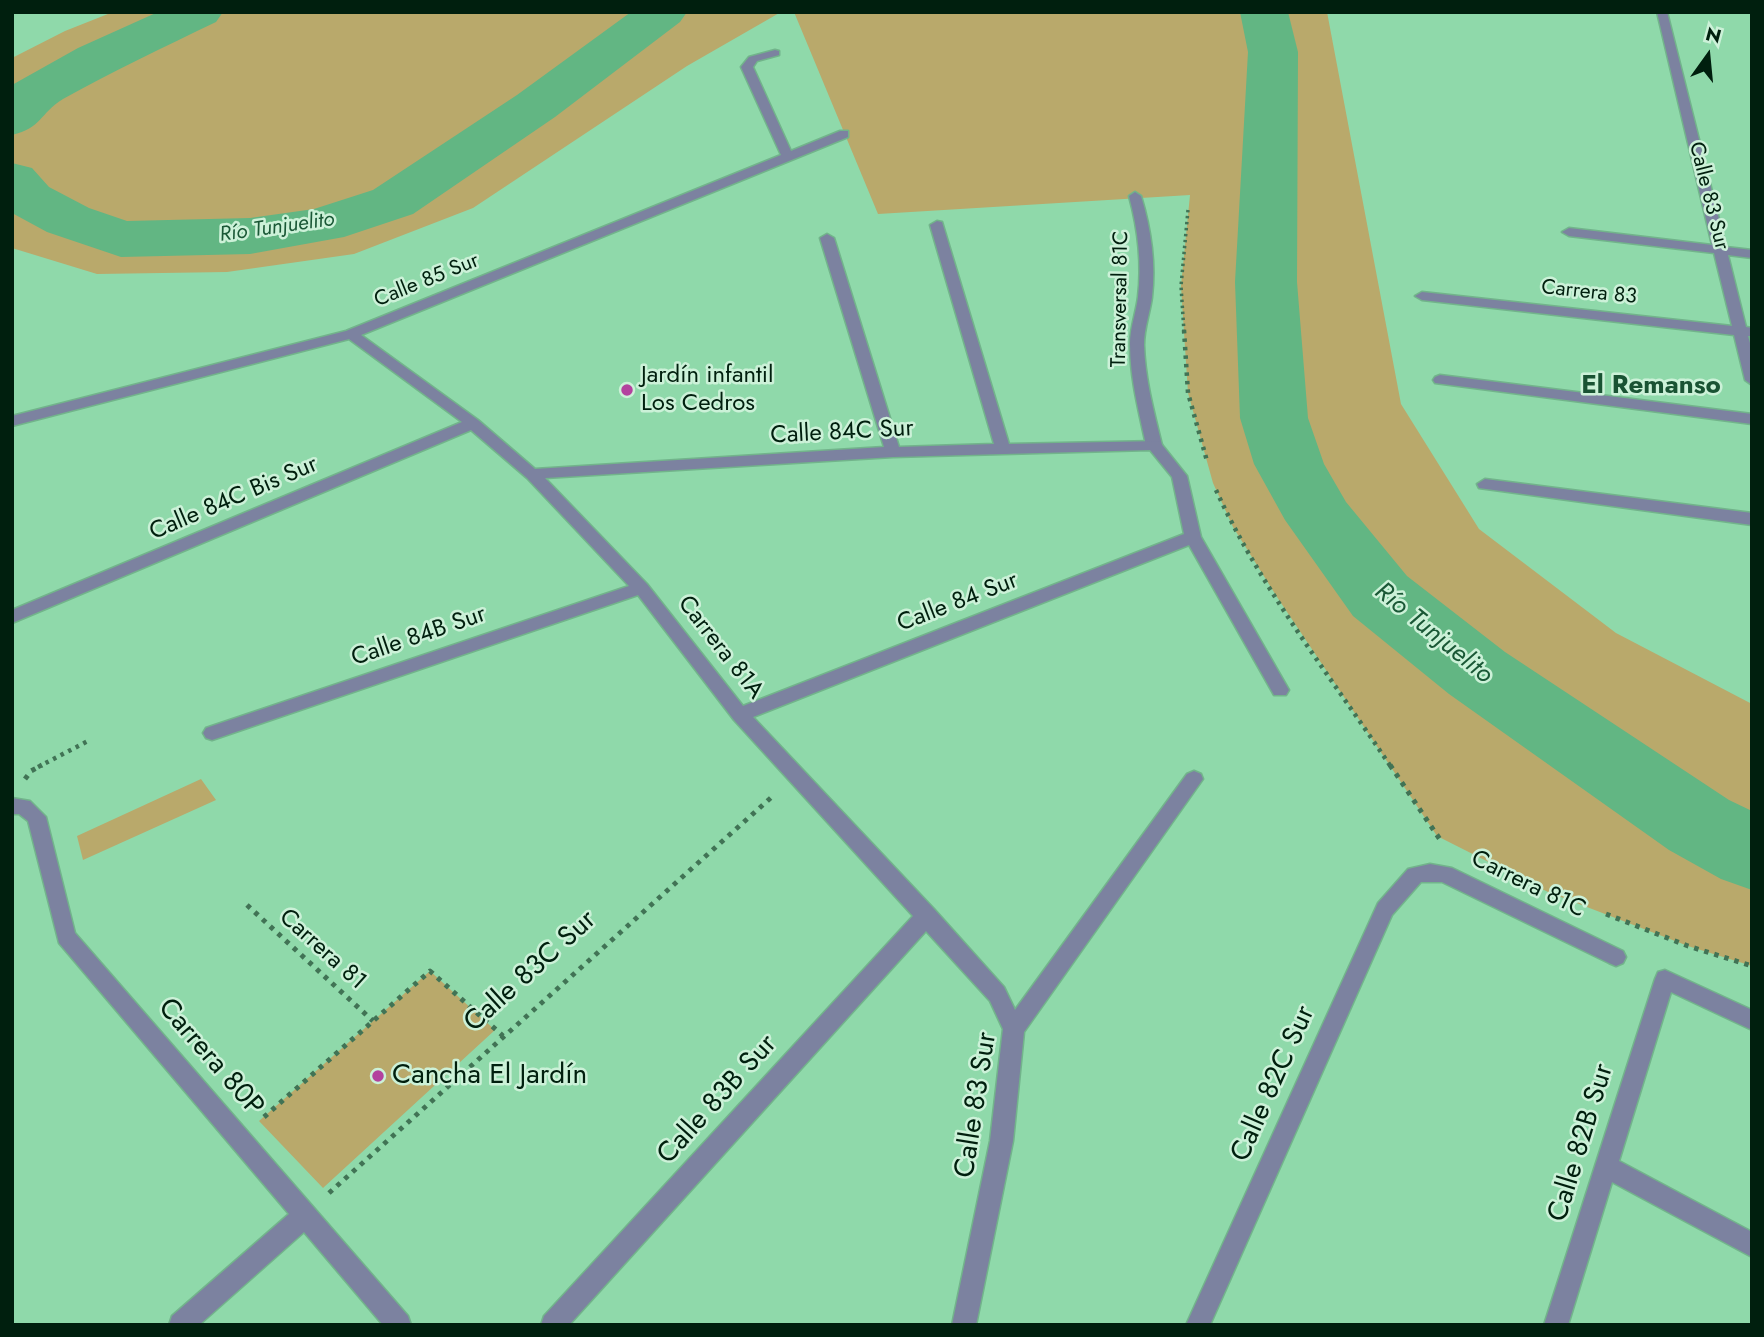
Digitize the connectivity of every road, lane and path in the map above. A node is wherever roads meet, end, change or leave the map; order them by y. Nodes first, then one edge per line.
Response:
1 (1662, 12) edge
2 (775, 53) dead end
3 (844, 134) dead end
4 (786, 156) junction
5 (1135, 196) dead end
6 (1188, 210) dead end
7 (937, 225) dead end
8 (1569, 232) dead end
9 (827, 238) dead end
10 (1721, 250) junction
11 (1752, 254) edge
12 (1422, 296) dead end
13 (1746, 332) edge
14 (351, 334) junction
15 (1440, 380) dead end
16 (1752, 380) edge
17 (1752, 419) edge
18 (12, 421) edge
19 (473, 423) junction
20 (1154, 444) junction
21 (1003, 449) junction
22 (893, 452) junction
23 (1210, 473) dead end
24 (532, 474) junction
25 (1213, 483) dead end
26 (1485, 484) dead end
27 (1752, 519) edge
28 (1194, 537) junction
29 (641, 588) junction
30 (12, 617) edge
31 (1280, 690) dead end
32 (740, 715) junction
33 (212, 733) dead end
34 (88, 741) dead end
35 (796, 775) junction
36 (1194, 779) dead end
37 (18, 800) edge
38 (1447, 844) dead end
39 (1415, 875) joint
40 (247, 905) dead end
41 (1599, 911) dead end
42 (927, 915) junction
43 (1616, 957) dead end
44 (1752, 966) edge
45 (1752, 1020) edge
46 (373, 1021) junction
47 (1014, 1029) junction
48 (503, 1036) junction
49 (239, 1139) junction
50 (1607, 1167) junction
51 (305, 1215) junction
52 (1752, 1245) edge
53 (181, 1325) edge
54 (400, 1325) edge
55 (553, 1325) edge
56 (964, 1325) edge
57 (1198, 1325) edge
58 (1556, 1325) edge

1 - 10 street, Calle 83 Sur
2 - 4 street
3 - 4 street, Calle 85 Sur
4 - 14 street, Calle 85 Sur
5 - 20 street, Transversal 81C
6 - 23 path
7 - 21 street
8 - 10 street
9 - 22 street
10 - 11 street
10 - 13 street, Calle 83 Sur
12 - 13 street, Carrera 83
13 - 16 street, Calle 83 Sur
14 - 18 street, Calle 85 Sur
14 - 19 street, Carrera 81A
15 - 17 street
19 - 24 street, Carrera 81A
19 - 30 street, Calle 84C Bis Sur
20 - 21 street, Calle 84C Sur
20 - 28 street
21 - 22 street, Calle 84C Sur
22 - 24 street, Calle 84C Sur
24 - 29 street, Carrera 81A
25 - 38 path
26 - 27 street
28 - 31 street
28 - 32 street, Calle 84 Sur
29 - 32 street, Carrera 81A
29 - 33 street, Calle 84B Sur
32 - 35 street, Carrera 81A
34 - 37 path
35 - 42 street, Carrera 81A
35 - 48 path, Calle 83C Sur
36 - 47 street, Calle 83 Sur
37 - 49 street, Carrera 80P
39 - 43 street, Carrera 81C
39 - 57 street, Calle 82C Sur
40 - 46 path, Carrera 81
41 - 44 path
42 - 47 street, Carrera 81A
42 - 55 street, Calle 83B Sur
45 - 50 street, Calle 82B Sur
46 - 48 path
46 - 49 path
47 - 56 street, Calle 83 Sur
48 - 51 path, Calle 83C Sur
49 - 51 street, Carrera 80P
50 - 52 street
50 - 58 street, Calle 82B Sur
51 - 53 street
51 - 54 street, Carrera 80P

